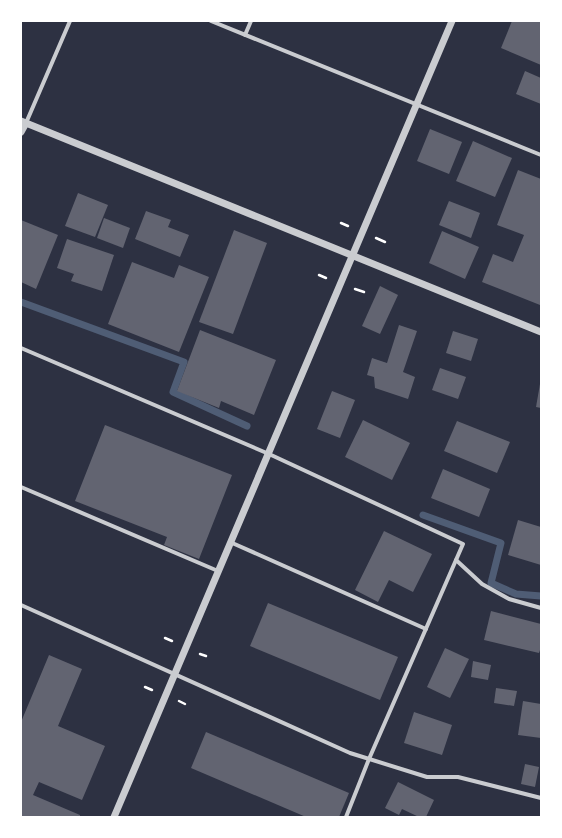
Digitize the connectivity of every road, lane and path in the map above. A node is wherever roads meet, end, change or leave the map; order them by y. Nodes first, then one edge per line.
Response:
1 (70, 21) edge
2 (211, 21) edge
3 (251, 21) edge
4 (452, 21) edge
5 (245, 34) junction
6 (417, 104) junction
7 (23, 122) edge
8 (21, 132) edge
9 (541, 155) edge
10 (353, 256) junction
11 (541, 332) edge
12 (21, 348) edge
13 (269, 454) junction
14 (21, 487) edge
15 (230, 542) junction
16 (456, 560) junction
17 (218, 571) junction
18 (21, 605) edge
19 (541, 608) edge
20 (426, 629) junction
21 (175, 673) junction
22 (370, 759) junction
23 (541, 798) edge
24 (114, 817) edge
25 (346, 817) edge

1 - 7 street
2 - 5 street
3 - 5 street
4 - 6 street
5 - 6 street
6 - 9 street
6 - 10 street
7 - 8 street
7 - 10 street
10 - 11 street
10 - 13 street
12 - 13 street
13 - 15 street
13 - 16 street
14 - 17 street
15 - 17 street
15 - 20 street
16 - 19 street
16 - 20 street
17 - 21 street
18 - 21 street
20 - 22 street
21 - 22 street
21 - 24 street
22 - 23 street
22 - 25 street

